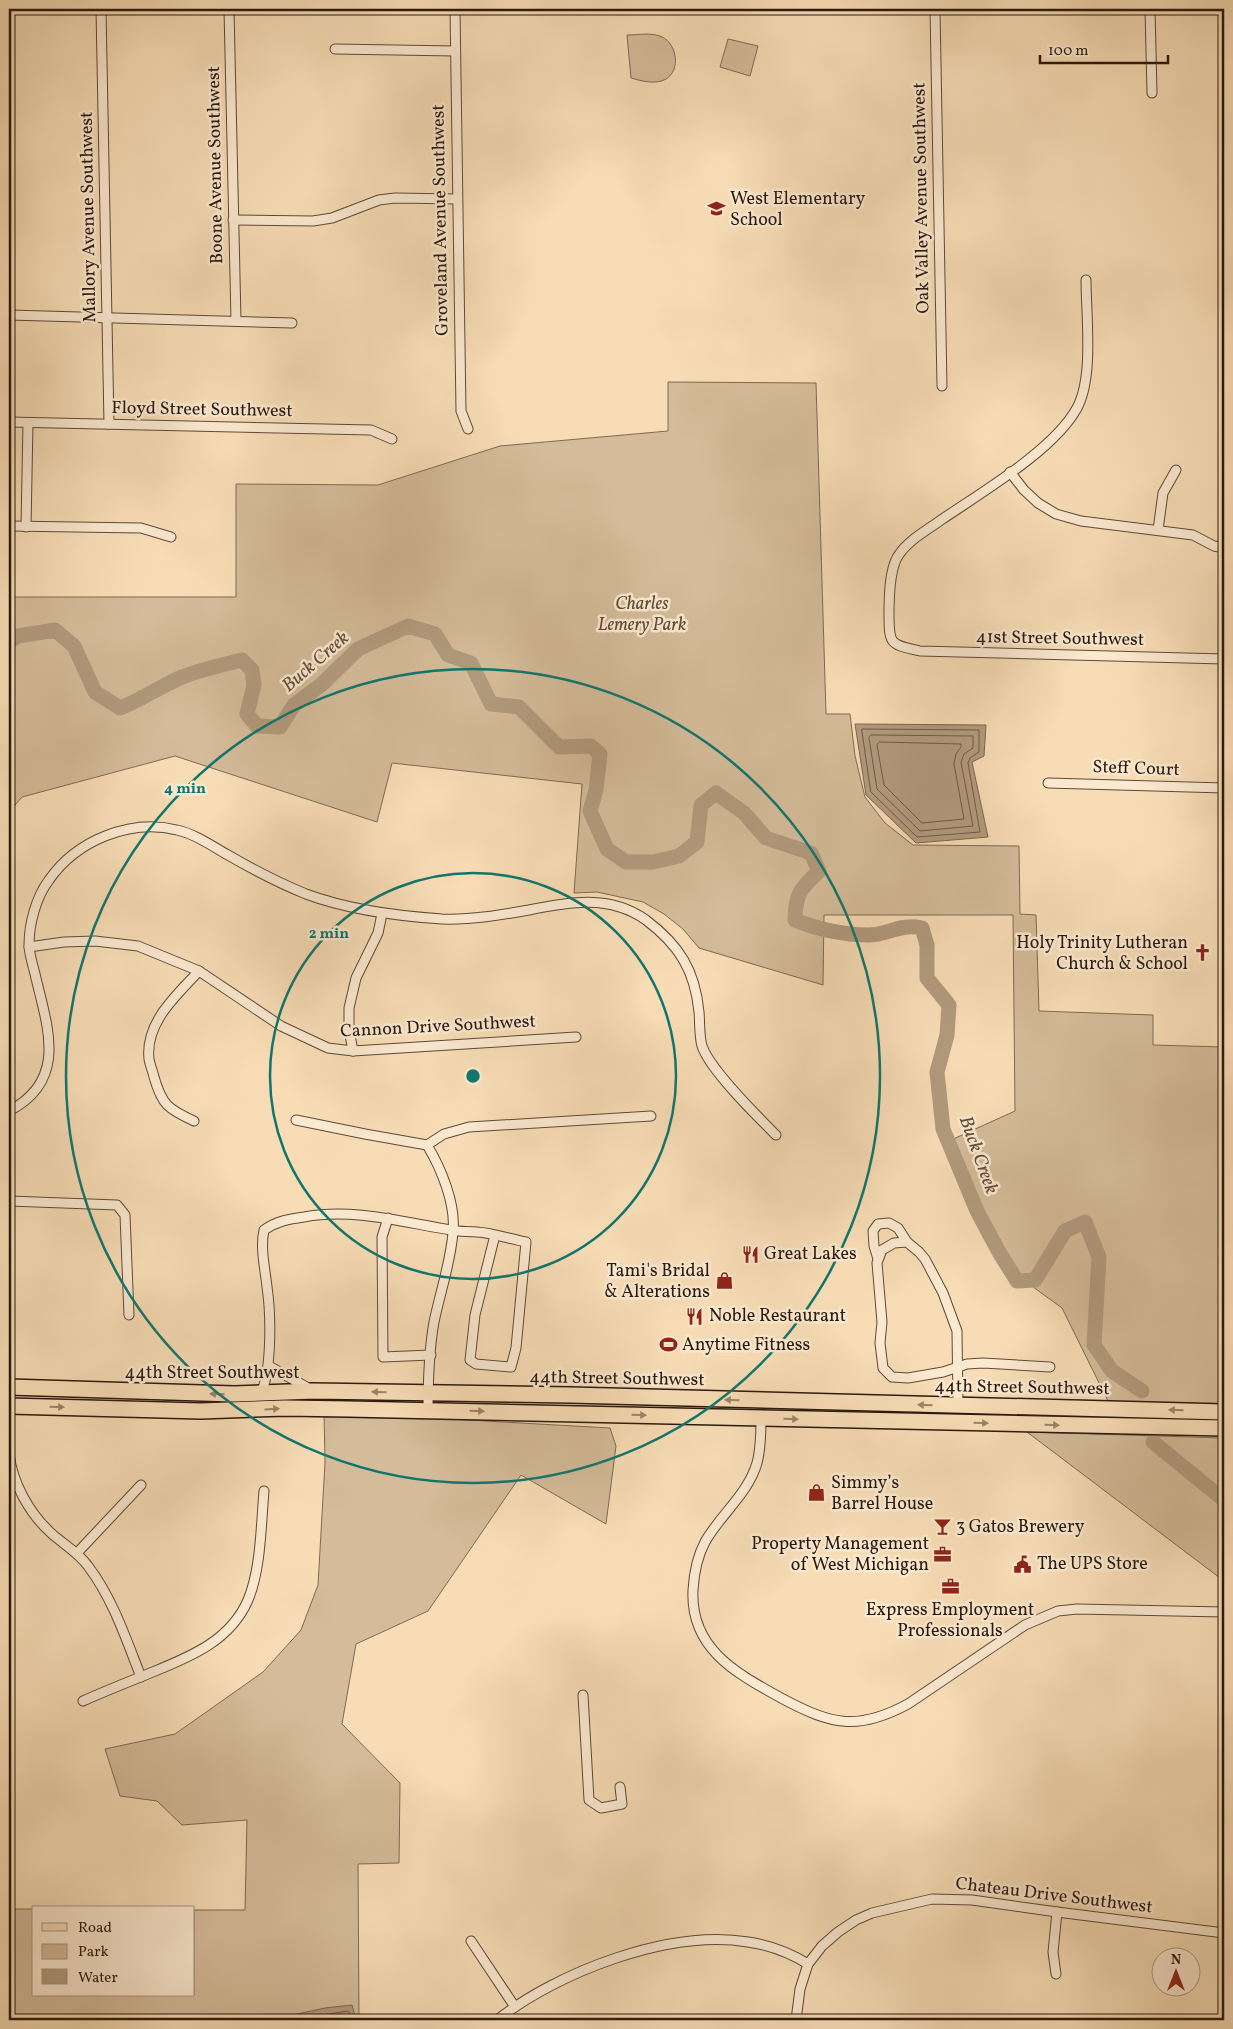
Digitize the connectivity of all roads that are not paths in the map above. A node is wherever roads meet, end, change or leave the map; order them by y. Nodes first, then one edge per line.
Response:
1 (102, 9) edge
2 (229, 9) edge
3 (454, 9) edge
4 (935, 9) edge
5 (1150, 9) edge
6 (335, 49) dead end
7 (455, 50) junction
8 (1152, 93) dead end
9 (457, 199) junction
10 (233, 220) junction
11 (1086, 280) dead end
12 (9, 315) edge
13 (107, 318) junction
14 (236, 321) junction
15 (292, 323) dead end
16 (942, 386) dead end
17 (9, 422) edge
18 (28, 423) junction
19 (110, 424) junction
20 (468, 429) dead end
21 (392, 439) dead end
22 (1176, 470) dead end
23 (1010, 472) junction
24 (9, 526) edge
25 (26, 527) junction
26 (1158, 530) junction
27 (172, 536) dead end
28 (1224, 548) edge
29 (1224, 659) edge
30 (1048, 783) dead end
31 (1224, 788) edge
32 (382, 914) junction
33 (29, 947) junction
34 (199, 971) junction
35 (576, 1037) dead end
36 (353, 1051) junction
37 (9, 1111) edge
38 (651, 1116) dead end
39 (296, 1120) dead end
40 (194, 1121) dead end
41 (776, 1135) dead end
42 (427, 1144) junction
43 (9, 1201) edge
44 (388, 1218) junction
45 (454, 1231) junction
46 (495, 1236) junction
47 (907, 1242) junction
48 (878, 1259) junction
49 (129, 1315) dead end
50 (431, 1355) junction
51 (269, 1366) junction
52 (960, 1367) junction
53 (1050, 1367) dead end
54 (9, 1387) edge
55 (314, 1391) junction
56 (261, 1393) junction
57 (428, 1393) junction
58 (570, 1395) junction
59 (761, 1400) junction
60 (781, 1401) junction
61 (958, 1405) junction
62 (9, 1406) edge
63 (1004, 1406) junction
64 (1026, 1407) junction
65 (428, 1411) junction
66 (1224, 1412) edge
67 (569, 1414) junction
68 (743, 1418) junction
69 (762, 1418) junction
70 (1011, 1424) junction
71 (1224, 1428) edge
72 (9, 1457) edge
73 (141, 1485) dead end
74 (264, 1491) dead end
75 (77, 1553) junction
76 (1224, 1612) edge
77 (141, 1677) junction
78 (583, 1695) dead end
79 (83, 1701) dead end
80 (620, 1787) dead end
81 (1056, 1912) junction
82 (1224, 1933) edge
83 (471, 1941) dead end
84 (808, 1964) junction
85 (1056, 1974) dead end
86 (515, 2007) junction
87 (497, 2020) edge
88 (796, 2020) edge

1 - 13 street, Mallory Avenue Southwest
2 - 10 street, Boone Avenue Southwest
3 - 7 street, Groveland Avenue Southwest
4 - 16 street, Oak Valley Avenue Southwest
5 - 8 street
6 - 7 street
7 - 9 street, Groveland Avenue Southwest
9 - 10 street
9 - 20 street, Groveland Avenue Southwest
10 - 14 street, Boone Avenue Southwest
11 - 23 street
12 - 13 street
13 - 14 street
13 - 19 street, Mallory Avenue Southwest
14 - 15 street
17 - 18 street, Floyd Street Southwest
18 - 19 street, Floyd Street Southwest
18 - 25 street
19 - 21 street, Floyd Street Southwest
22 - 26 street
23 - 26 street
23 - 29 street, 41st Street Southwest
24 - 25 street
25 - 27 street
26 - 28 street
30 - 31 street, Steff Court
32 - 33 street
32 - 36 street
32 - 41 street
33 - 34 street, Cannon Drive Southwest
33 - 37 street
34 - 36 street, Cannon Drive Southwest
34 - 40 street
35 - 36 street, Cannon Drive Southwest
38 - 42 street
39 - 42 street
42 - 45 street
43 - 49 street
44 - 45 street
44 - 50 street
44 - 51 street
45 - 46 street
45 - 50 street
46 - 46 street
47 - 48 street
47 - 48 street
47 - 52 street
48 - 52 street
50 - 57 street
51 - 55 street
51 - 56 street
52 - 53 street
52 - 61 street
56 -> 54 main road, 44th Street Southwest
55 - 56 main road, 44th Street Southwest
57 -> 55 main road, 44th Street Southwest
57 - 58 main road, 44th Street Southwest
57 - 65 street
59 -> 58 main road, 44th Street Southwest
58 - 67 main road
59 - 60 main road, 44th Street Southwest
59 - 68 main road
61 -> 60 main road, 44th Street Southwest
60 - 69 main road
61 - 63 main road, 44th Street Southwest
62 -> 65 main road, 44th Street Southwest
63 - 64 main road, 44th Street Southwest
63 - 70 main road
66 -> 64 main road, 44th Street Southwest
64 - 70 main road
65 -> 67 main road, 44th Street Southwest
67 -> 68 main road, 44th Street Southwest
68 - 69 main road, 44th Street Southwest
69 -> 70 main road, 44th Street Southwest
69 - 76 street
70 -> 71 main road, 44th Street Southwest
72 - 75 street
73 - 75 street
74 - 77 street
75 - 77 street
77 - 79 street
78 - 80 street
81 - 82 street, Chateau Drive Southwest
81 - 84 street, Chateau Drive Southwest
81 - 85 street
83 - 86 street
84 - 86 street
84 - 88 street, Chateau Drive Southwest
86 - 87 street

